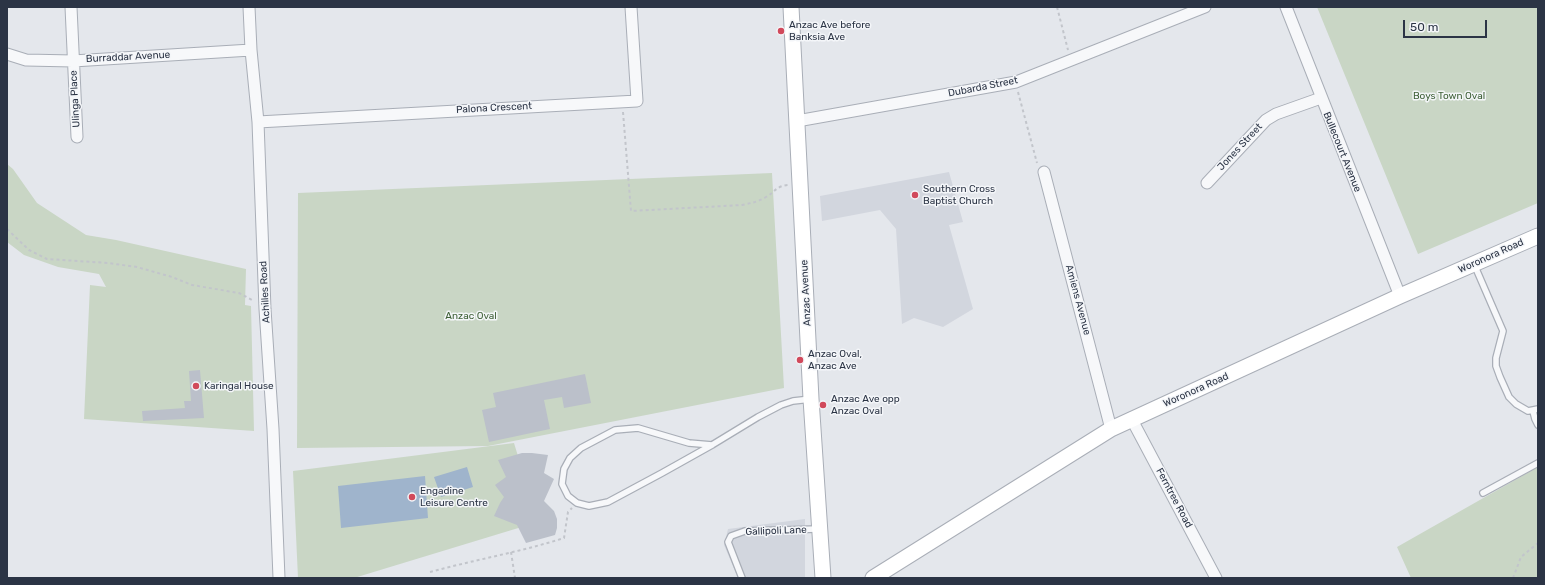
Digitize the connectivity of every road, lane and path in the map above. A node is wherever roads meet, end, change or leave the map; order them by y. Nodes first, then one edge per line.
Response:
1 (71, 7) edge
2 (249, 7) edge
3 (631, 7) edge
4 (790, 7) edge
5 (1056, 7) edge
6 (1205, 7) edge
7 (1286, 7) edge
8 (250, 50) junction
9 (7, 54) edge
10 (73, 60) junction
11 (1071, 61) junction
12 (1016, 82) junction
13 (1321, 98) junction
14 (622, 101) junction
15 (796, 121) junction
16 (258, 122) junction
17 (77, 136) dead end
18 (1044, 172) joint
19 (1207, 183) dead end
20 (800, 184) junction
21 (7, 229) edge
22 (1538, 236) edge
23 (1474, 264) junction
24 (1400, 296) junction
25 (265, 309) junction
26 (811, 399) junction
27 (1535, 410) edge
28 (1132, 418) junction
29 (1538, 425) edge
30 (1111, 428) junction
31 (712, 445) junction
32 (1538, 463) edge
33 (1483, 494) dead end
34 (577, 503) junction
35 (820, 529) junction
36 (1538, 543) edge
37 (511, 552) junction
38 (430, 572) dead end
39 (279, 578) edge
40 (515, 578) edge
41 (742, 578) edge
42 (823, 578) edge
43 (873, 578) edge
44 (1216, 578) edge
45 (1513, 578) edge

1 - 10 street, Ulinga Place
2 - 8 street, Achilles Road
3 - 14 street, Palona Crescent
4 - 15 street, Anzac Avenue
5 - 11 path
6 - 11 street, Dubarda Street
7 - 13 street, Bullecourt Avenue
8 - 10 street, Burraddar Avenue
8 - 16 street, Achilles Road
9 - 10 street, Burraddar Avenue
10 - 17 street, Ulinga Place
11 - 12 street, Dubarda Street
12 - 15 street, Dubarda Street
12 - 18 path
13 - 19 street, Jones Street
13 - 24 street, Bullecourt Avenue
14 - 16 street, Palona Crescent
14 - 20 path
15 - 20 street, Anzac Avenue
16 - 25 street, Achilles Road
18 - 30 street, Amiens Avenue
20 - 26 street, Anzac Avenue
21 - 25 path
22 - 23 street, Woronora Road
23 - 24 street, Woronora Road
23 - 27 lane
24 - 28 street, Woronora Road
25 - 39 street, Achilles Road
26 - 31 lane
26 - 35 street, Anzac Avenue
27 - 29 lane
28 - 30 street, Woronora Road
28 - 44 street, Ferntree Road
30 - 43 street, Woronora Road
31 - 34 lane
31 - 34 lane
32 - 33 lane
34 - 37 path
35 - 41 lane, Gallipoli Lane
35 - 42 street, Anzac Avenue
36 - 45 path
37 - 38 path
37 - 40 path

